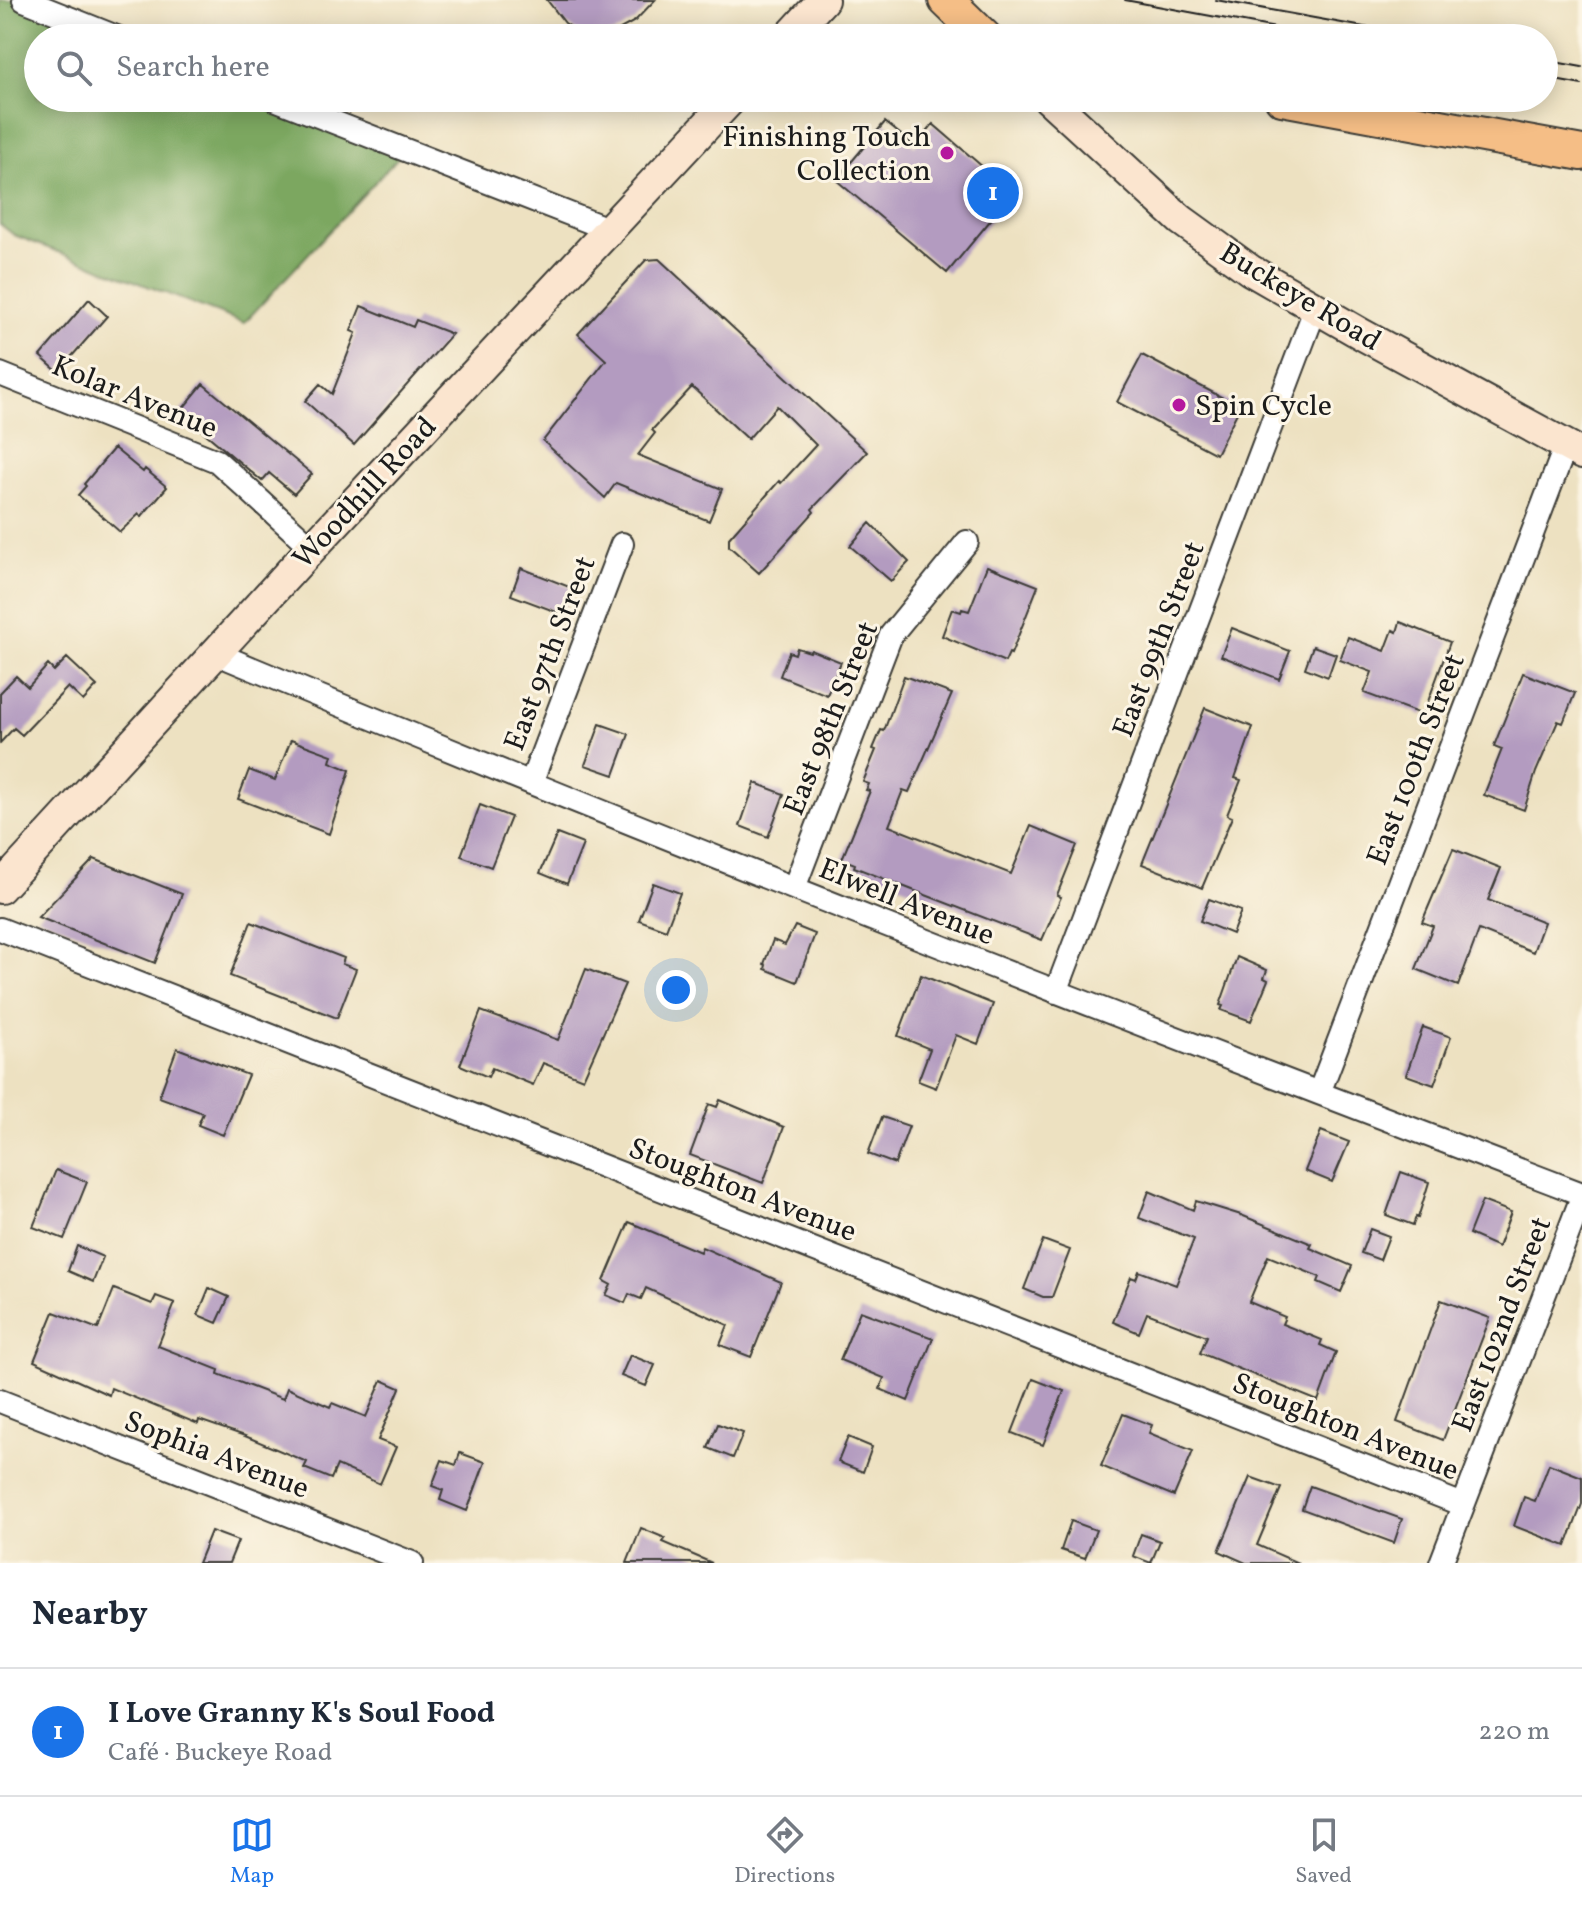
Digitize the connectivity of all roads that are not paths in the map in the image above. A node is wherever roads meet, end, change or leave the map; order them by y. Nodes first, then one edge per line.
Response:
1 (24, 0) edge
2 (823, 0) edge
3 (946, 0) edge
4 (84, 24) edge
5 (801, 24) edge
6 (971, 24) edge
7 (308, 112) edge
8 (719, 112) edge
9 (1063, 112) edge
10 (1358, 112) edge
11 (1582, 153) edge
12 (608, 229) junction
13 (1316, 307) junction
14 (0, 374) edge
15 (1574, 449) edge
16 (967, 542) dead end
17 (622, 544) dead end
18 (312, 548) junction
19 (215, 653) junction
20 (531, 783) junction
21 (0, 888) edge
22 (794, 888) junction
23 (0, 929) edge
24 (1056, 992) junction
25 (1319, 1093) junction
26 (1582, 1196) edge
27 (0, 1401) edge
28 (1463, 1505) junction
29 (412, 1563) edge
30 (1441, 1563) edge

1 - 4 street
2 - 5 main road
3 - 6 main road
7 - 12 street
8 - 12 main road, Woodhill Road
9 - 13 main road, Buckeye Road
10 - 11 main road
12 - 18 main road, Woodhill Road
13 - 15 main road, Buckeye Road
13 - 24 street, East 99th Street
14 - 18 street, Kolar Avenue
15 - 25 street, East 100th Street
16 - 22 street, East 98th Street
17 - 20 street, East 97th Street
18 - 19 main road, Woodhill Road
19 - 20 street, Elwell Avenue
19 - 21 main road, Woodhill Road
20 - 22 street, Elwell Avenue
22 - 24 street, Elwell Avenue
23 - 28 street, Stoughton Avenue
24 - 25 street, Elwell Avenue
25 - 26 street, Elwell Avenue
26 - 28 street, East 102nd Street
27 - 29 street, Sophia Avenue
28 - 30 street, East 102nd Street

